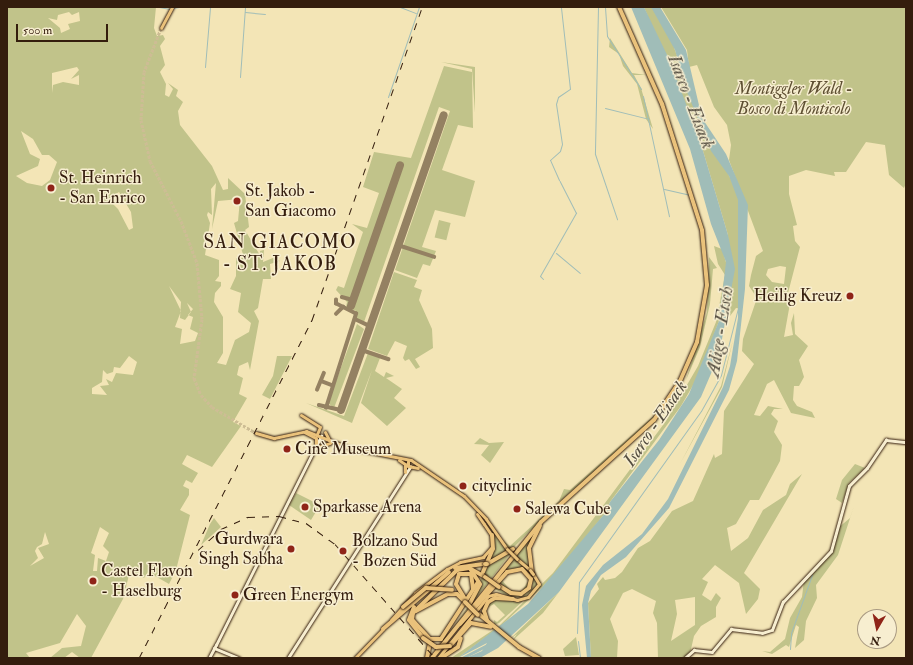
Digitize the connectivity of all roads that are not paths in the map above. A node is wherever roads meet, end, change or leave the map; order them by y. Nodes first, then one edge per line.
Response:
1 (172, 7) edge
2 (620, 7) edge
3 (161, 28) tunnel mouth
4 (301, 415) dead end
5 (298, 431) junction
6 (310, 432) junction
7 (325, 432) dead end
8 (256, 433) tunnel mouth
9 (321, 438) junction
10 (331, 442) junction
11 (906, 442) edge
12 (316, 448) junction
13 (397, 459) junction
14 (409, 464) junction
15 (418, 468) junction
16 (405, 472) junction
17 (482, 518) junction
18 (486, 523) junction
19 (541, 524) junction
20 (492, 535) junction
21 (520, 544) junction
22 (482, 577) junction
23 (446, 578) junction
24 (499, 586) junction
25 (472, 595) junction
26 (513, 599) junction
27 (465, 601) junction
28 (416, 604) junction
29 (399, 611) junction
30 (414, 612) junction
31 (462, 624) junction
32 (490, 625) junction
33 (383, 629) junction
34 (462, 633) junction
35 (429, 638) junction
36 (448, 638) junction
37 (456, 642) junction
38 (215, 647) junction
39 (209, 658) edge
40 (239, 658) edge
41 (288, 658) edge
42 (355, 658) edge
43 (427, 658) edge
44 (433, 658) edge
45 (440, 658) edge
46 (534, 658) edge
47 (539, 658) edge
48 (685, 658) edge

1 - 3 main road
2 - 19 highway
2 - 21 highway
4 - 6 main road
5 - 6 main road
5 - 8 main road
5 - 9 main road
5 - 12 main road
6 - 9 main road
7 - 10 main road
9 - 10 main road
9 - 12 main road
10 - 12 main road
10 - 13 main road
10 - 14 main road
11 - 48 main road
12 - 38 main road
13 - 14 main road
13 - 16 main road
14 - 15 main road
14 - 16 main road
14 - 17 main road
15 - 16 main road
15 - 17 main road
16 - 41 main road
17 - 18 main road
18 - 20 main road
18 - 26 main road, bridge
19 - 24 highway
19 - 31 highway
20 - 22 highway
20 - 29 main road
21 - 23 highway
21 - 36 highway
22 - 23 highway
22 - 24 highway, bridge
22 - 25 highway
23 - 28 highway
23 - 30 highway
23 - 36 highway
24 - 31 highway
25 - 27 highway
25 - 35 highway
26 - 31 main road
26 - 32 highway
27 - 29 highway, bridge
27 - 30 highway
27 - 32 highway, bridge
28 - 33 highway
28 - 37 highway, bridge
29 - 33 main road
30 - 35 highway
31 - 37 highway
31 - 44 highway
31 - 45 main road
32 - 34 highway
32 - 46 highway
32 - 47 highway
33 - 42 main road
34 - 37 highway
34 - 45 highway
35 - 43 highway
36 - 44 highway
38 - 39 main road
38 - 40 main road

